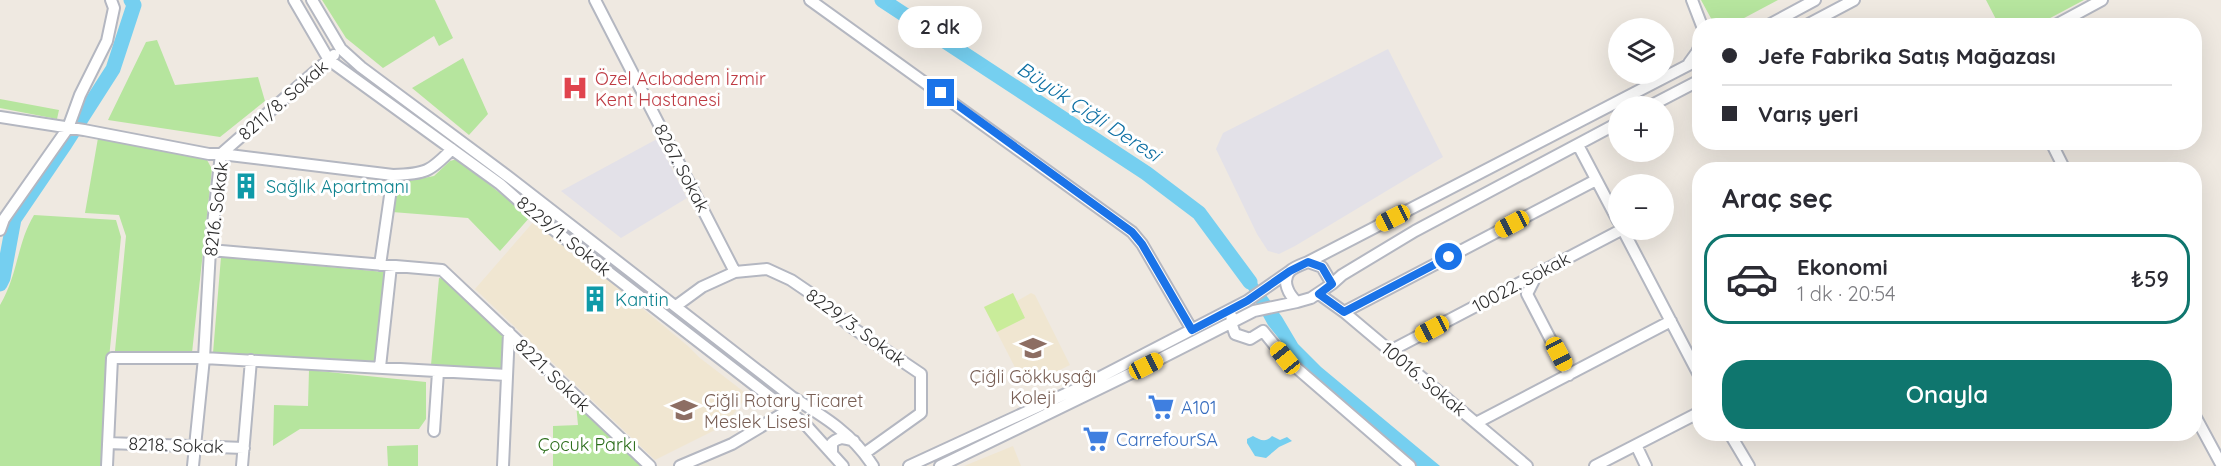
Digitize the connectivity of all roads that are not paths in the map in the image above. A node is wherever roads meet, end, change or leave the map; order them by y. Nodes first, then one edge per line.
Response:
1 (111, 0) edge
2 (294, 0) edge
3 (312, 0) edge
4 (595, 0) edge
5 (810, 0) edge
6 (1692, 0) edge
7 (1815, 0) edge
8 (1854, 0) edge
9 (2102, 0) edge
10 (1699, 18) edge
11 (1782, 18) edge
12 (1820, 18) edge
13 (2069, 18) edge
14 (341, 49) junction
15 (329, 60) junction
16 (1692, 60) edge
17 (1692, 63) edge
18 (1687, 66) junction
19 (1692, 84) edge
20 (1669, 96) edge
21 (0, 117) edge
22 (68, 128) junction
23 (1608, 128) edge
24 (1578, 145) junction
25 (452, 149) junction
26 (221, 154) junction
27 (393, 175) junction
28 (1596, 180) junction
29 (1608, 202) edge
30 (2, 218) edge
31 (0, 230) edge
32 (1608, 237) edge
33 (1627, 240) edge
34 (210, 250) junction
35 (1308, 262) junction
36 (385, 265) junction
37 (1290, 271) junction
38 (735, 272) junction
39 (1538, 273) junction
40 (1332, 284) junction
41 (1319, 294) junction
42 (1297, 302) junction
43 (676, 306) junction
44 (1233, 309) junction
45 (1252, 312) junction
46 (1344, 312) junction
47 (1671, 321) junction
48 (1232, 322) junction
49 (1192, 330) junction
50 (1263, 331) junction
51 (509, 332) junction
52 (1390, 351) junction
53 (204, 358) junction
54 (251, 360) junction
55 (1692, 362) edge
56 (380, 367) junction
57 (438, 372) junction
58 (507, 375) junction
59 (1569, 375) junction
60 (787, 411) junction
61 (1692, 416) edge
62 (1476, 423) junction
63 (2202, 429) edge
64 (434, 431) dead end
65 (854, 441) junction
66 (1734, 441) edge
67 (108, 442) junction
68 (1636, 445) junction
69 (195, 446) junction
70 (244, 448) junction
71 (831, 452) junction
72 (865, 453) junction
73 (945, 464) edge
74 (2221, 464) edge
75 (107, 466) edge
76 (193, 466) edge
77 (242, 466) edge
78 (503, 466) edge
79 (651, 466) edge
80 (680, 466) edge
81 (835, 466) edge
82 (843, 466) edge
83 (873, 466) edge
84 (909, 466) edge
85 (1410, 466) edge
86 (1527, 466) edge
87 (1595, 466) edge
88 (1647, 466) edge
89 (1749, 466) edge

1 - 22 street
2 - 15 street, 8229/1. Sokak
3 - 14 street, 8229/1. Sokak
4 - 38 street, 8267. Sokak
5 - 49 street
6 - 10 street
7 - 11 street
8 - 12 street
9 - 13 street
14 - 15 street, 8211/8. Sokak
14 - 43 street, 8229/1. Sokak
15 - 25 street, 8229/1. Sokak
15 - 26 street, 8211/8. Sokak
16 - 18 street
17 - 18 street
18 - 35 street
19 - 20 street
21 - 22 street, 8211/8. Sokak
22 - 26 street, 8211/8. Sokak
22 - 30 street
23 - 24 street
24 - 28 street
24 - 40 street
25 - 27 street, 8216. Sokak
25 - 60 street, 8229/1. Sokak
26 - 27 street, 8216. Sokak
26 - 34 street, 8216. Sokak
27 - 36 street
28 - 29 street
28 - 46 street
30 - 31 street
32 - 39 street, 10022. Sokak
33 - 47 street
34 - 36 street, 8221. Sokak
34 - 53 street, 8216. Sokak
35 - 37 street
35 - 40 street
36 - 51 street, 8221. Sokak
36 - 56 street
37 - 42 street
37 - 44 street
38 - 43 street, 8229/3. Sokak
38 - 72 street, 8229/3. Sokak
39 - 52 street, 10022. Sokak
39 - 59 street
40 - 41 street
41 - 42 street
41 - 46 street, 10016. Sokak
42 - 45 street
43 - 65 street, 8229/1. Sokak
44 - 48 street
44 - 49 street
45 - 48 street
45 - 50 street
46 - 52 street, 10016. Sokak
47 - 55 street
47 - 59 street
48 - 50 street
48 - 73 street
49 - 84 street
50 - 85 street
51 - 58 street
51 - 79 street, 8221. Sokak
52 - 62 street, 10016. Sokak
53 - 54 street
53 - 67 street
53 - 69 street, 8216. Sokak
54 - 56 street
54 - 70 street
56 - 57 street
57 - 58 street
57 - 64 street
58 - 78 street
59 - 62 street
60 - 71 street, 8229/1. Sokak
60 - 80 street
61 - 68 street
62 - 86 street, 10016. Sokak
63 - 74 street
65 - 71 street
65 - 72 street, 8229/1. Sokak
66 - 89 street
67 - 69 street, 8218. Sokak
67 - 75 street
68 - 87 street
68 - 88 street
69 - 70 street, 8218. Sokak
69 - 76 street, 8216. Sokak
70 - 77 street
71 - 81 street
71 - 82 street, 8229/1. Sokak
72 - 83 street, 8229/1. Sokak

